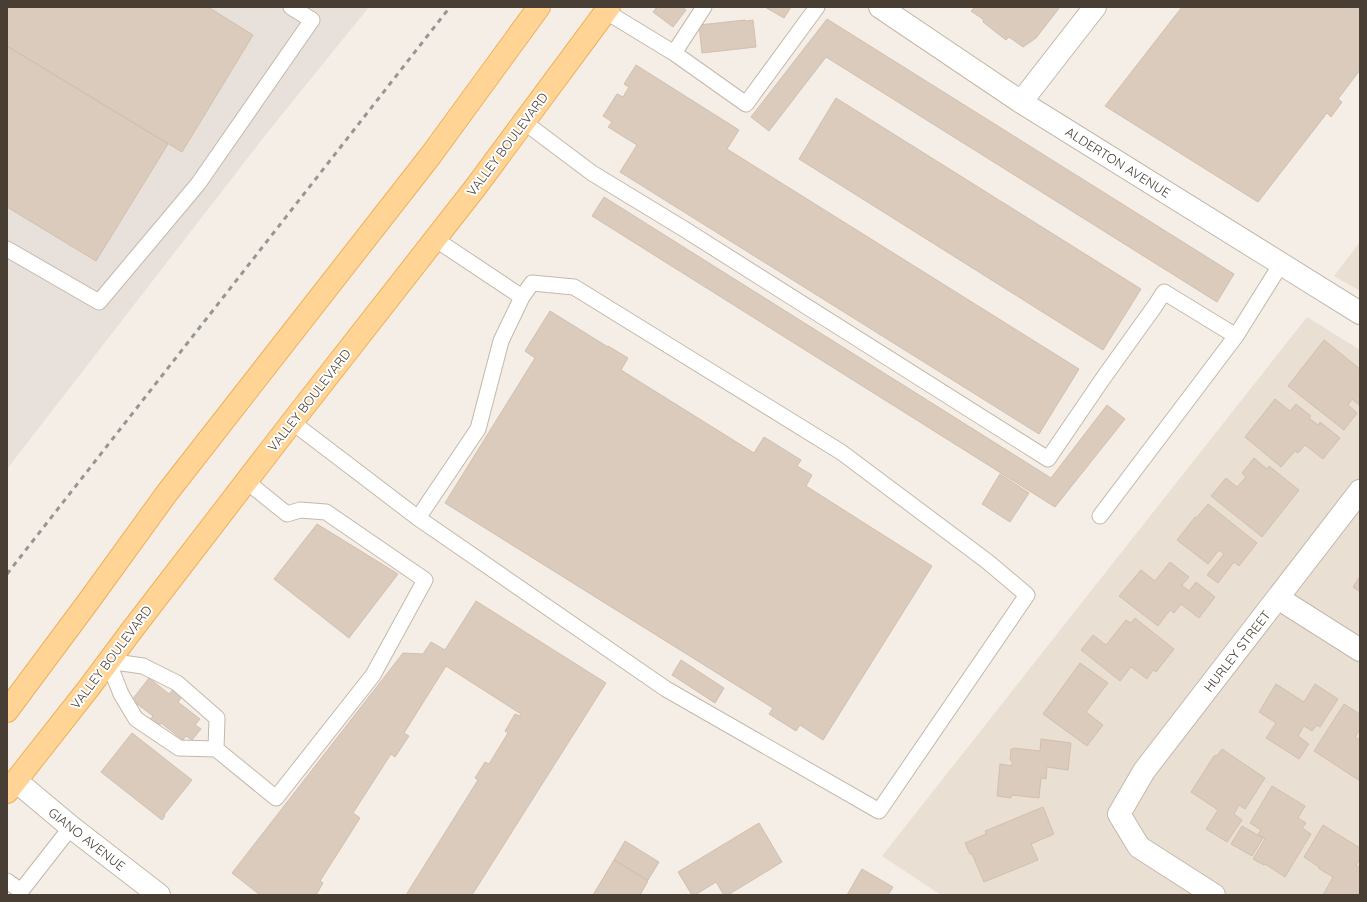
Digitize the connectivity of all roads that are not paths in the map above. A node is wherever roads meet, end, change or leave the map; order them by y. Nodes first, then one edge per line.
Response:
1 (291, 7) edge
2 (539, 7) edge
3 (704, 7) edge
4 (818, 7) edge
5 (880, 7) edge
6 (1095, 7) edge
7 (607, 9) edge
8 (674, 53) junction
9 (1021, 102) junction
10 (524, 122) junction
11 (435, 238) junction
12 (7, 249) edge
13 (1281, 264) junction
14 (522, 297) junction
15 (1360, 313) edge
16 (1236, 336) junction
17 (292, 422) junction
18 (246, 481) junction
19 (1360, 491) edge
20 (1100, 516) dead end
21 (418, 518) junction
22 (1278, 598) junction
23 (1360, 650) edge
24 (108, 661) junction
25 (7, 711) edge
26 (216, 749) junction
27 (10, 782) edge
28 (71, 827) junction
29 (7, 881) edge
30 (154, 893) edge
31 (1214, 895) edge

1 - 12 lane
2 - 25 main road
3 - 8 lane
4 - 8 lane
5 - 9 street, ALDERTON AVENUE
6 - 9 street
7 - 8 lane
7 - 10 main road, VALLEY BOULEVARD
9 - 13 street, ALDERTON AVENUE
10 - 11 main road, VALLEY BOULEVARD
10 - 16 lane
11 - 14 lane
11 - 17 main road, VALLEY BOULEVARD
13 - 15 street, ALDERTON AVENUE
13 - 16 lane
14 - 21 lane
14 - 21 lane
16 - 20 lane
17 - 18 main road, VALLEY BOULEVARD
17 - 21 lane
18 - 24 main road, VALLEY BOULEVARD
18 - 26 lane
19 - 22 street, HURLEY STREET
22 - 23 street
22 - 31 street, HURLEY STREET
24 - 26 lane
24 - 26 lane
24 - 27 main road, VALLEY BOULEVARD
27 - 28 street, GIANO AVENUE
28 - 29 lane
28 - 30 street, GIANO AVENUE

